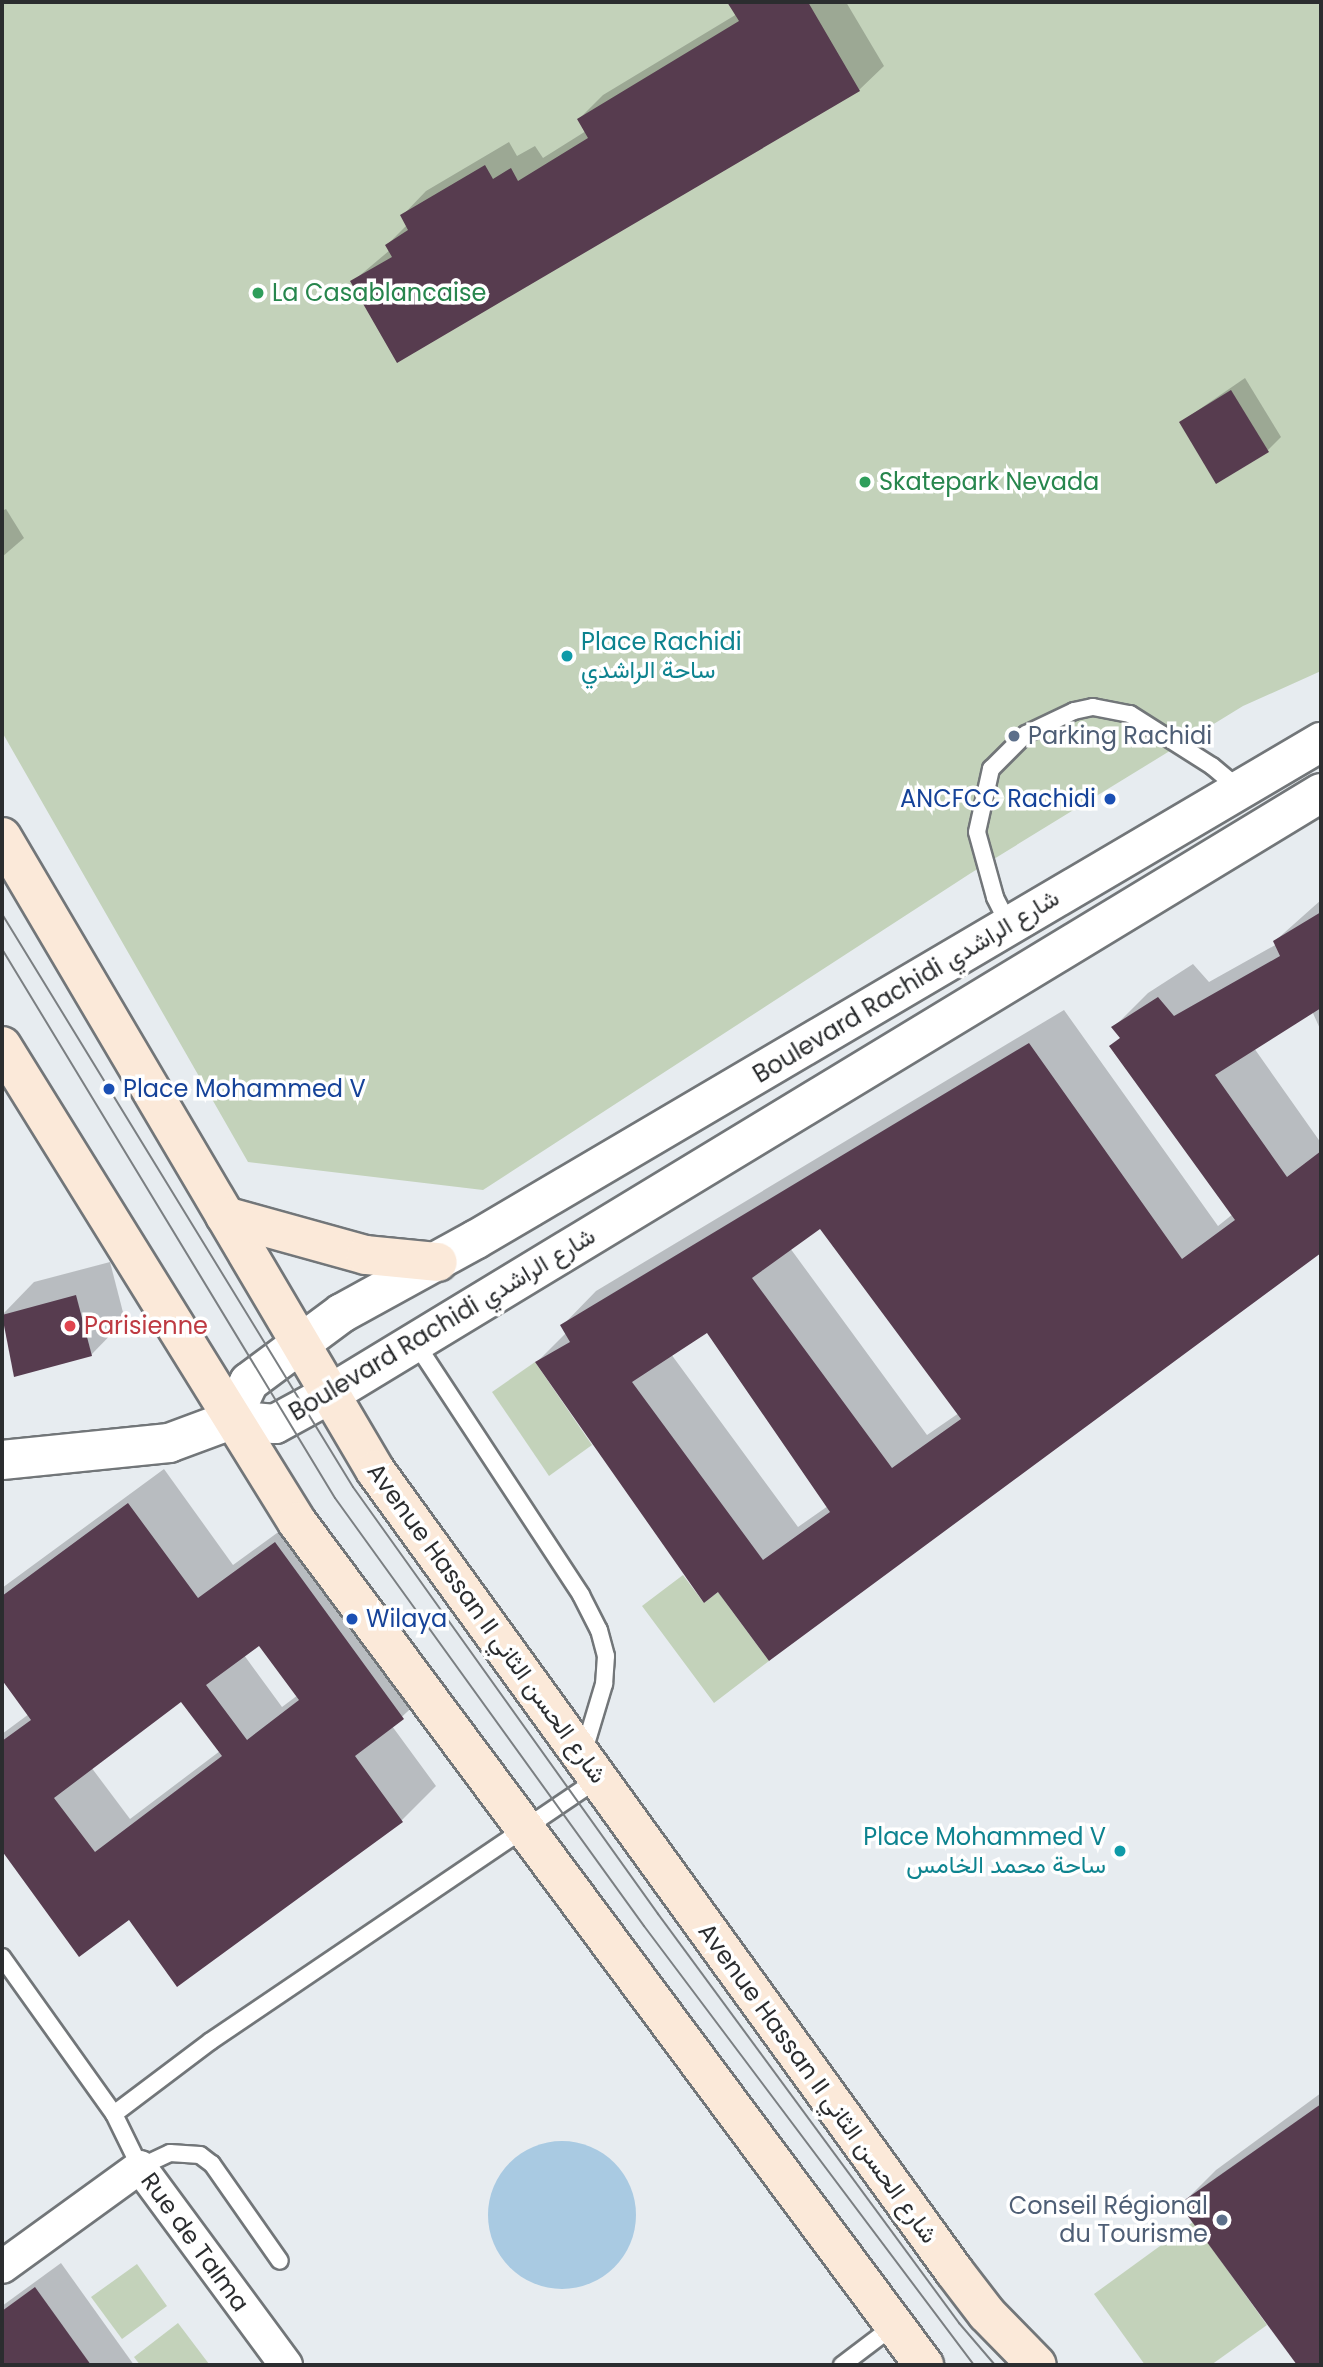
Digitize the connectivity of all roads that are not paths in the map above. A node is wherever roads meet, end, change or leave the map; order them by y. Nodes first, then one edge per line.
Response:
1 (1320, 748) edge
2 (1239, 789) junction
3 (1321, 793) edge
4 (2, 837) edge
5 (1009, 925) junction
6 (4, 1053) edge
7 (225, 1216) junction
8 (438, 1262) junction
9 (299, 1341) junction
10 (415, 1342) junction
11 (330, 1394) junction
12 (232, 1420) junction
13 (2, 1460) edge
14 (590, 1768) junction
15 (525, 1830) junction
16 (2, 1957) edge
17 (114, 2114) junction
18 (140, 2166) junction
19 (280, 2261) dead end
20 (2, 2267) edge
21 (892, 2328) junction
22 (286, 2365) edge
23 (842, 2365) edge
24 (924, 2365) edge
25 (1037, 2365) edge

1 - 2 street, Boulevard Rachidi شارع الراشدي
2 - 5 street, Boulevard Rachidi شارع الراشدي
2 - 5 lane
3 - 10 street, Boulevard Rachidi شارع الراشدي
4 - 7 main road, Avenue Hassan II شارع الحسن الثاني
5 - 8 street, Boulevard Rachidi شارع الراشدي
6 - 12 main road
7 - 8 main road
7 - 9 main road, Avenue Hassan II شارع الحسن الثاني
8 - 9 street, Boulevard Rachidi شارع الراشدي
9 - 11 main road, Avenue Hassan II شارع الحسن الثاني
9 - 12 street, Boulevard Rachidi شارع الراشدي
10 - 11 street, Boulevard Rachidi شارع الراشدي
10 - 14 lane
11 - 12 street, Boulevard Rachidi شارع الراشدي
11 - 14 main road, Avenue Hassan II شارع الحسن الثاني
12 - 13 street
12 - 15 main road
14 - 15 lane
14 - 25 main road, Avenue Hassan II شارع الحسن الثاني
15 - 17 lane
15 - 21 main road
16 - 17 lane, Rue de Talma
17 - 18 lane, Rue de Talma
18 - 19 lane
18 - 20 street
18 - 22 street, Rue de Talma
21 - 23 lane
21 - 24 main road

